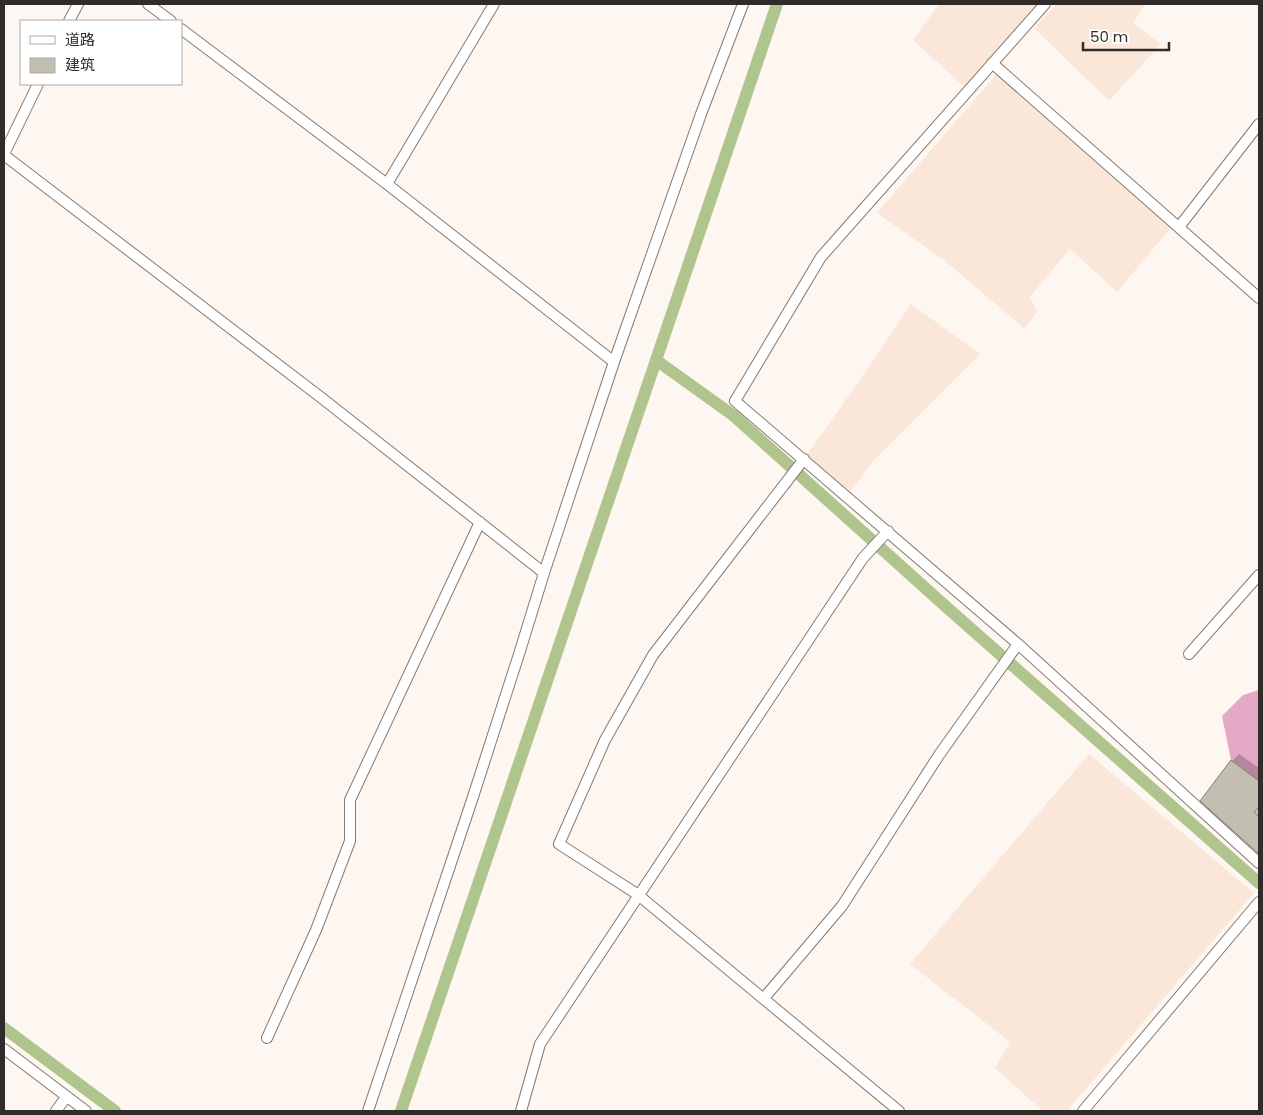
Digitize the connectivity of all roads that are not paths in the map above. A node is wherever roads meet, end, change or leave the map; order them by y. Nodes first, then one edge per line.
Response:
1 (78, 4) edge
2 (148, 4) edge
3 (494, 4) edge
4 (743, 4) edge
5 (1045, 4) edge
6 (70, 20) edge
7 (170, 20) edge
8 (182, 30) edge
9 (992, 63) junction
10 (38, 85) edge
11 (1259, 124) edge
12 (4, 154) edge
13 (387, 184) junction
14 (1178, 227) junction
15 (1259, 298) edge
16 (614, 362) junction
17 (804, 459) junction
18 (480, 522) junction
19 (888, 531) junction
20 (544, 573) junction
21 (1259, 575) edge
22 (1018, 645) junction
23 (1189, 654) dead end
24 (1259, 863) edge
25 (640, 896) junction
26 (1259, 902) edge
27 (764, 998) junction
28 (268, 1038) dead end
29 (4, 1049) edge
30 (66, 1096) junction
31 (56, 1111) edge
32 (86, 1111) edge
33 (368, 1111) edge
34 (521, 1111) edge
35 (899, 1111) edge
36 (1083, 1111) edge

1 - 6 street
2 - 7 street
3 - 13 street
4 - 16 street
5 - 9 street
8 - 13 street
9 - 14 street
9 - 17 street
10 - 12 street
11 - 14 street
12 - 18 street
13 - 16 street
14 - 15 street
16 - 20 street
17 - 19 street
17 - 25 street
18 - 20 street
18 - 28 street
19 - 22 street
19 - 25 street
20 - 33 street
21 - 23 street
22 - 24 street
22 - 27 street
25 - 27 street
25 - 34 street
26 - 36 street
27 - 35 street
29 - 30 street
30 - 31 street
30 - 32 street

